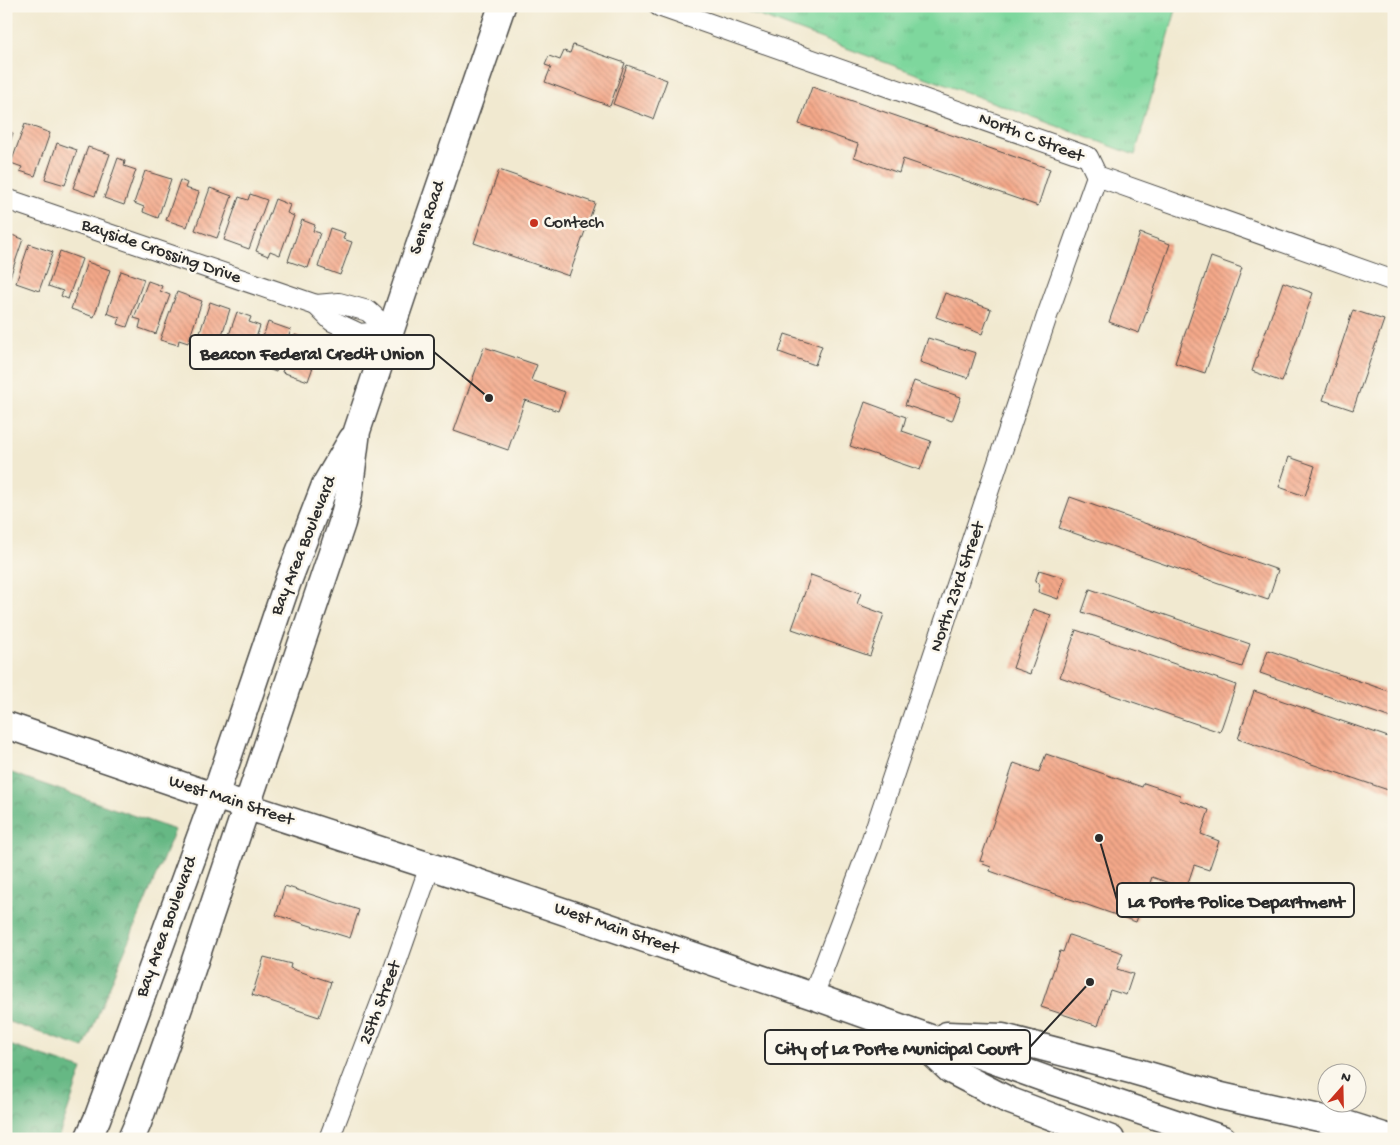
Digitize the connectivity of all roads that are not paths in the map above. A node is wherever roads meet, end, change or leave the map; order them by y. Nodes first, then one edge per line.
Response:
1 (502, 6) edge
2 (659, 6) edge
3 (1097, 176) junction
4 (6, 199) edge
5 (1394, 281) edge
6 (390, 331) junction
7 (357, 431) junction
8 (325, 485) junction
9 (350, 494) junction
10 (6, 725) edge
11 (215, 796) junction
12 (245, 806) junction
13 (430, 866) junction
14 (813, 996) junction
15 (914, 1032) junction
16 (128, 1034) junction
17 (165, 1048) junction
18 (88, 1139) edge
19 (131, 1139) edge
20 (329, 1139) edge
21 (1111, 1139) edge
22 (1223, 1139) edge
23 (1393, 1139) edge

1 - 6 main road, Sens Road
2 - 3 street, North C Street
3 - 5 street, North C Street
3 - 14 street, North 23rd Street
4 - 6 street, Bayside Crossing Drive
6 - 7 main road, Sens Road
7 - 8 main road, Bay Area Boulevard
7 - 9 main road, Bay Area Boulevard
8 - 9 main road
8 - 11 main road, Bay Area Boulevard
9 - 12 main road, Bay Area Boulevard
10 - 11 main road, West Main Street
11 - 12 main road, West Main Street
11 - 16 main road, Bay Area Boulevard
12 - 13 main road, West Main Street
12 - 17 main road, Bay Area Boulevard
13 - 14 main road, West Main Street
13 - 20 street, 25th Street
14 - 15 main road, West Main Street
15 - 21 main road
15 - 22 main road, West Main Street
15 - 23 main road
16 - 17 main road
16 - 18 main road, Bay Area Boulevard
17 - 19 main road, Bay Area Boulevard

